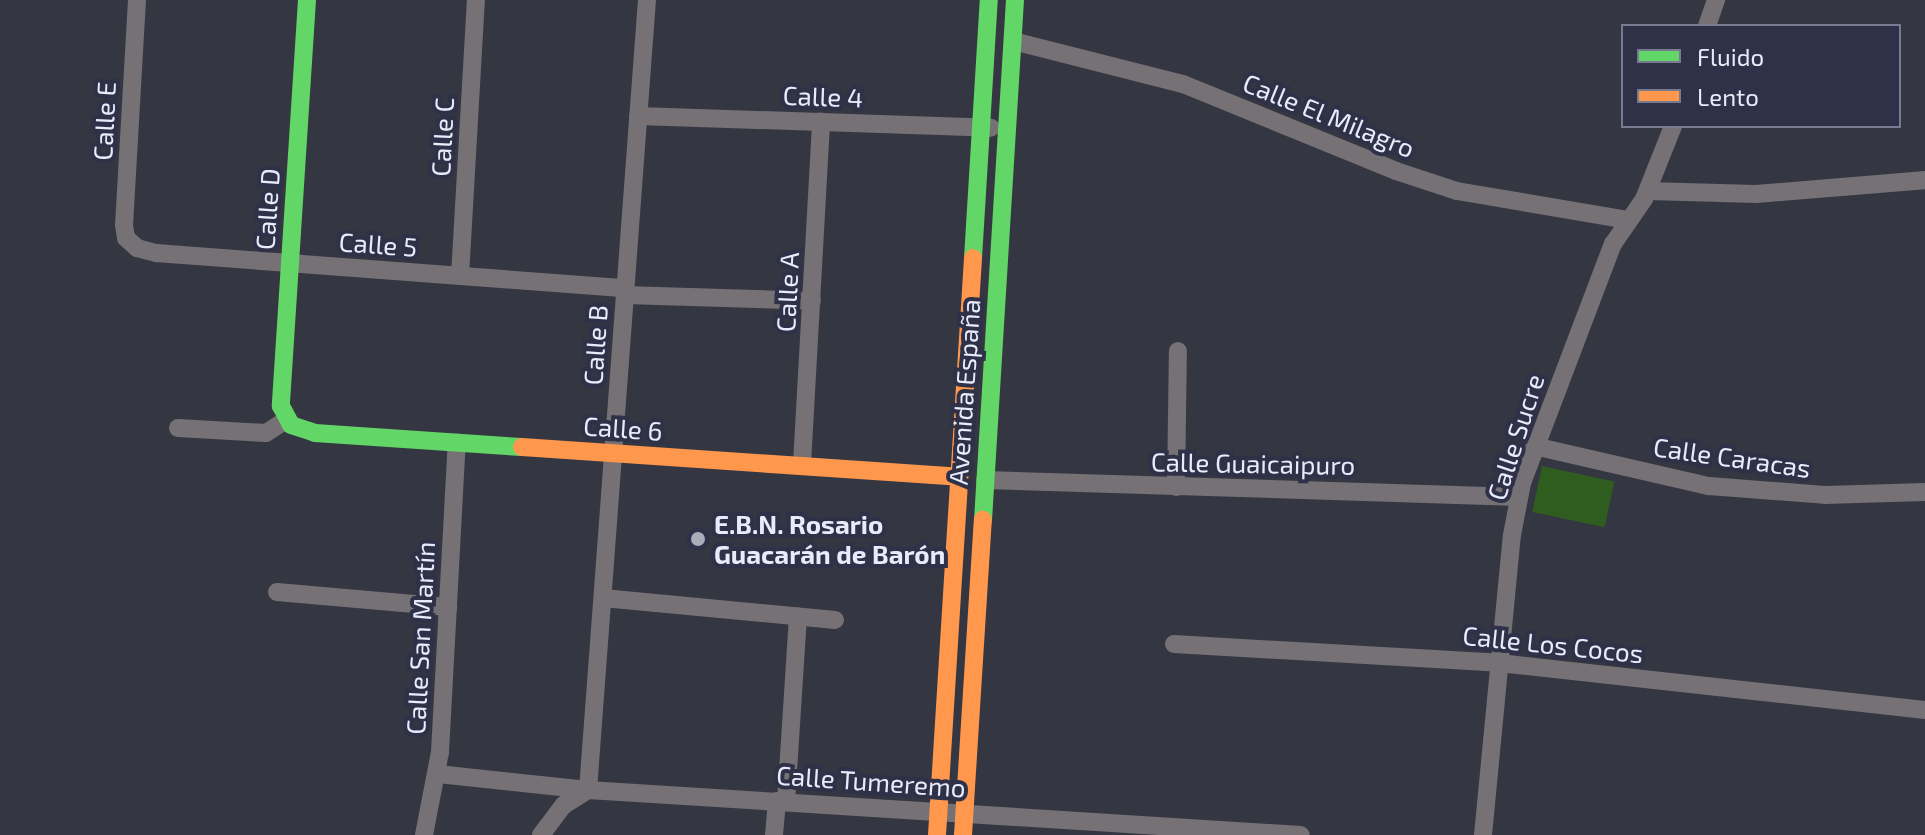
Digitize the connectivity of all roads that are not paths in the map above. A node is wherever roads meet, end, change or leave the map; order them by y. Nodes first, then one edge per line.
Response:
1 (137, 0) edge
2 (307, 0) edge
3 (476, 0) edge
4 (647, 0) edge
5 (989, 0) edge
6 (1015, 0) edge
7 (1716, 0) edge
8 (1708, 24) edge
9 (1013, 41) junction
10 (638, 116) junction
11 (821, 122) junction
12 (981, 127) junction
13 (1007, 128) junction
14 (1672, 128) edge
15 (1925, 180) edge
16 (1648, 191) junction
17 (1629, 220) junction
18 (130, 243) joint
19 (290, 263) junction
20 (460, 276) junction
21 (625, 292) junction
22 (812, 301) junction
23 (1178, 351) dead end
24 (286, 420) junction
25 (178, 428) dead end
26 (457, 442) junction
27 (1534, 446) junction
28 (613, 453) junction
29 (802, 464) junction
30 (959, 477) junction
31 (985, 480) junction
32 (1176, 487) junction
33 (1925, 492) edge
34 (1519, 497) junction
35 (277, 592) dead end
36 (603, 598) junction
37 (448, 607) junction
38 (798, 616) junction
39 (835, 620) dead end
40 (1174, 644) dead end
41 (1499, 663) junction
42 (1925, 710) edge
43 (438, 774) junction
44 (588, 790) junction
45 (782, 802) junction
46 (939, 811) junction
47 (965, 813) junction
48 (1139, 830) edge
49 (424, 835) edge
50 (541, 835) edge
51 (774, 835) edge
52 (937, 835) edge
53 (963, 835) edge
54 (1301, 835) edge
55 (1483, 835) edge

1 - 18 street, Calle E
2 - 19 main road, Calle D
3 - 20 street, Calle C
4 - 10 street, Calle B
5 - 12 main road, Avenida España
6 - 9 main road, Avenida España
7 - 8 street
9 - 13 main road, Avenida España
9 - 17 street, Calle El Milagro
10 - 11 street, Calle 4
10 - 21 street, Calle B
11 - 12 street, Calle 4
11 - 22 street, Calle A
12 - 13 street, Calle 4
12 - 30 main road, Avenida España
13 - 31 main road, Avenida España
14 - 16 street, Calle Sucre
15 - 16 street
16 - 17 street, Calle Sucre
17 - 27 street, Calle Sucre
18 - 19 street, Calle 5
19 - 20 street, Calle 5
19 - 24 main road, Calle D
20 - 21 street, Calle 5
21 - 22 street, Calle 5
21 - 28 street, Calle B
22 - 29 street, Calle A
23 - 32 street
24 - 25 street
24 - 26 main road, Calle 6
26 - 28 main road, Calle 6
26 - 37 street, Calle San Martín
27 - 33 street, Calle Caracas
27 - 34 street, Calle Sucre
28 - 29 main road, Calle 6
28 - 36 street, Calle B
29 - 30 main road, Calle 6
30 - 46 main road, Avenida España
31 - 32 street, Calle Guaicaipuro
31 - 47 main road, Avenida España
32 - 34 street, Calle Guaicaipuro
34 - 41 street, Calle Sucre
35 - 37 street
36 - 38 street
36 - 44 street, Calle B
37 - 43 street, Calle San Martín
38 - 39 street
38 - 45 street
40 - 41 street, Calle Los Cocos
41 - 42 street, Calle Los Cocos
41 - 55 street, Calle Sucre
43 - 44 street, Calle Tumeremo
43 - 49 street, Calle San Martín
44 - 45 street, Calle Tumeremo
44 - 50 street
45 - 46 street, Calle Tumeremo
45 - 51 street
46 - 47 street, Calle Tumeremo
46 - 52 main road, Avenida España
47 - 48 street, Calle Tumeremo
47 - 53 main road, Avenida España
48 - 54 street, Calle Tumeremo

